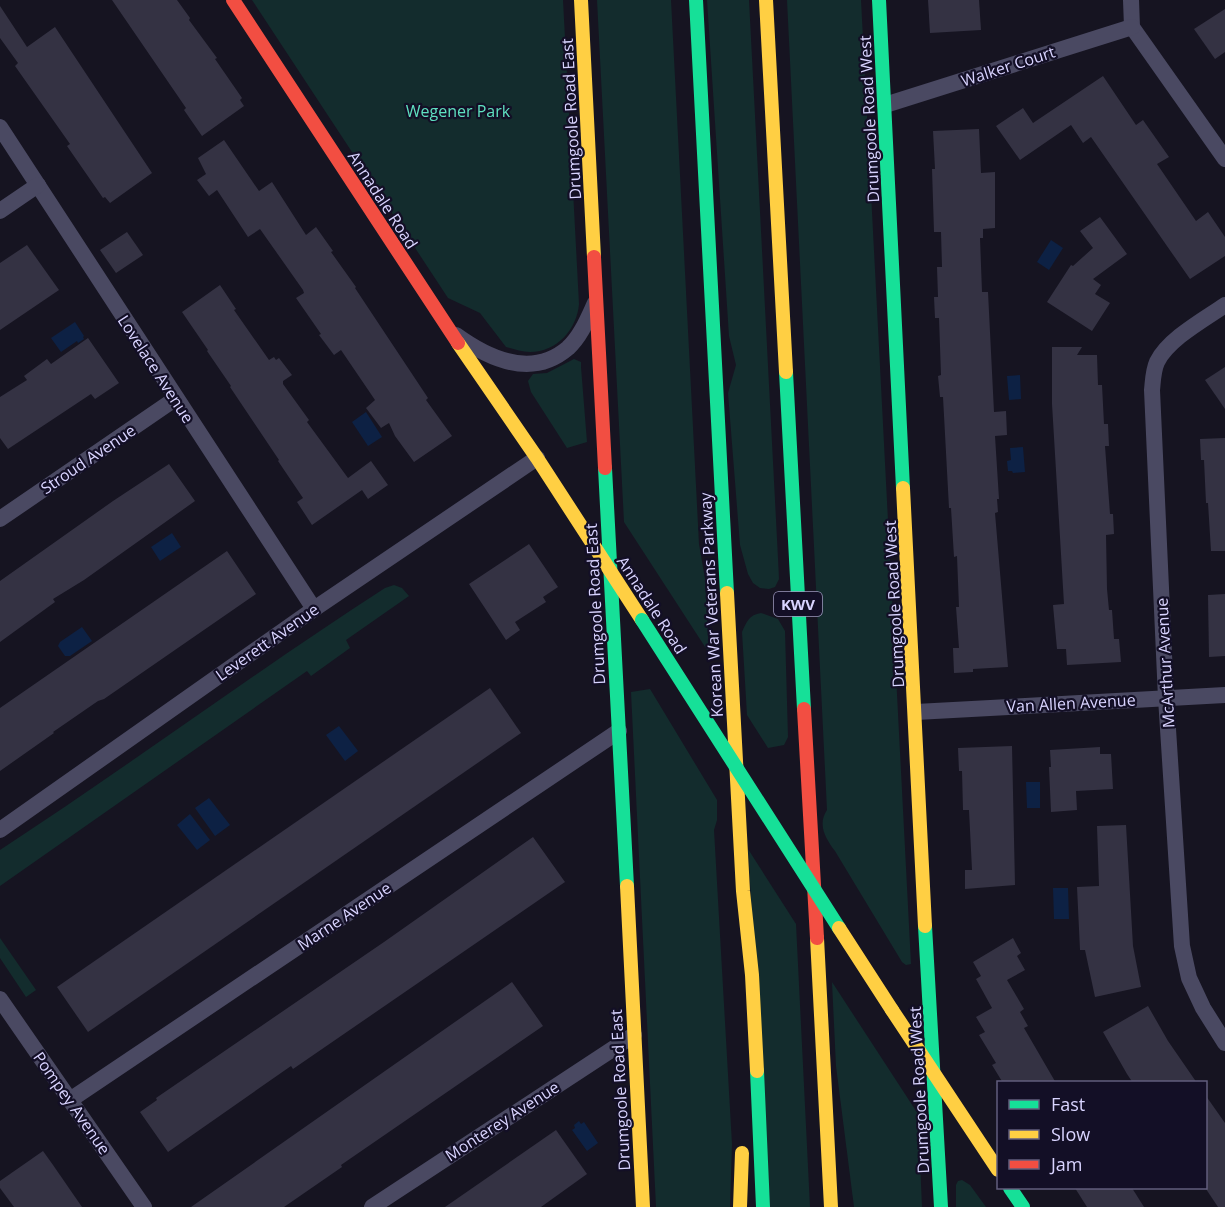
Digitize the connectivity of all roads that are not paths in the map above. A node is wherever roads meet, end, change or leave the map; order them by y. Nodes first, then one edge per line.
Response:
1 (233, 0) edge
2 (581, 0) edge
3 (696, 0) edge
4 (766, 0) edge
5 (879, 0) edge
6 (1131, 0) edge
7 (1132, 27) junction
8 (885, 105) junction
9 (0, 127) edge
10 (1225, 159) edge
11 (38, 185) junction
12 (0, 211) edge
13 (597, 300) junction
14 (1225, 305) edge
15 (448, 329) junction
16 (175, 399) junction
17 (537, 458) junction
18 (0, 519) edge
19 (611, 572) junction
20 (314, 609) junction
21 (1225, 695) edge
22 (1166, 698) junction
23 (916, 712) junction
24 (619, 731) junction
25 (0, 830) edge
26 (742, 891) junction
27 (0, 999) edge
28 (633, 1035) junction
29 (1225, 1043) edge
30 (934, 1074) junction
31 (744, 1080) dead end
32 (70, 1100) junction
33 (742, 1143) dead end
34 (997, 1167) edge
35 (1011, 1189) edge
36 (144, 1207) edge
37 (372, 1207) edge
38 (643, 1207) edge
39 (740, 1207) edge
40 (764, 1207) edge
41 (831, 1207) edge
42 (941, 1207) edge
43 (1023, 1207) edge

1 - 15 main road, Annadale Road
2 - 13 main road, Drumgoole Road East
3 - 26 main road, Korean War Veterans Parkway
4 - 41 main road, KWV
5 - 8 main road, Drumgoole Road West
6 - 7 street
7 - 8 street, Walker Court
7 - 10 street
8 - 23 main road, Drumgoole Road West
9 - 11 street, Lovelace Avenue
11 - 12 street
11 - 16 street, Lovelace Avenue
13 - 15 street
13 - 19 main road, Drumgoole Road East
14 - 22 street, McArthur Avenue
15 - 17 main road, Annadale Road
16 - 18 street, Stroud Avenue
16 - 20 street, Lovelace Avenue
17 - 19 main road, Annadale Road
17 - 20 street, Leverett Avenue
19 - 24 main road, Drumgoole Road East
19 - 30 main road, Annadale Road, bridge
20 - 25 street, Leverett Avenue
21 - 22 street, Van Allen Avenue
22 - 23 street, Van Allen Avenue
22 - 29 street, McArthur Avenue
23 - 30 main road, Drumgoole Road West
24 - 28 main road, Drumgoole Road East
24 - 32 street, Marne Avenue
26 - 31 main road
26 - 40 main road, Korean War Veterans Parkway
27 - 32 street, Pompey Avenue
28 - 37 street, Monterey Avenue
28 - 38 main road, Drumgoole Road East
30 - 34 main road, Annadale Road
30 - 42 main road, Drumgoole Road West
32 - 36 street, Pompey Avenue
33 - 39 main road
35 - 43 main road

